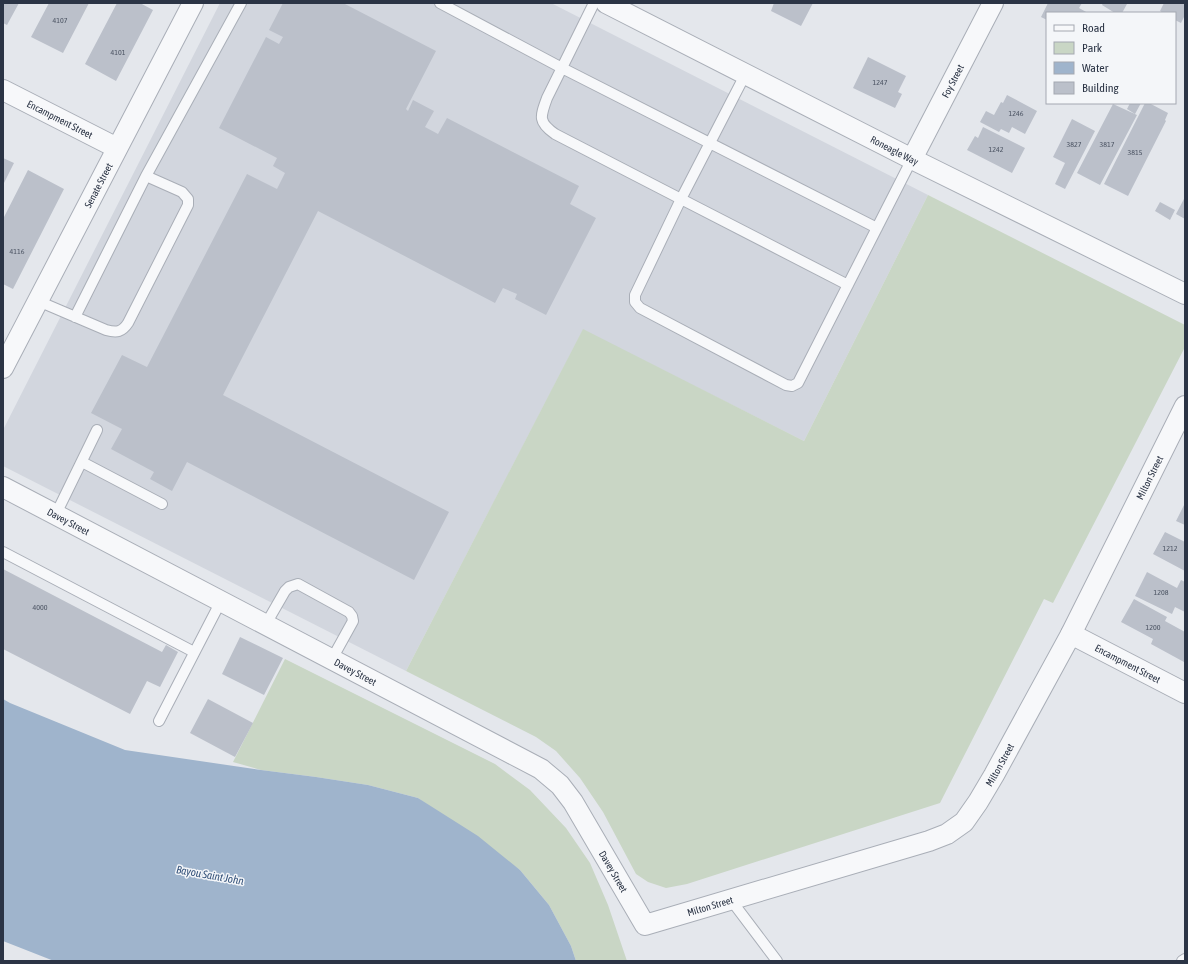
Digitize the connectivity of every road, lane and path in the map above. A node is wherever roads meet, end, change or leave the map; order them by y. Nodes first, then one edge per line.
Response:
1 (193, 3) edge
2 (241, 3) edge
3 (440, 3) edge
4 (594, 3) edge
5 (606, 3) edge
6 (993, 3) edge
7 (562, 68) junction
8 (746, 73) junction
9 (3, 90) edge
10 (710, 143) junction
11 (117, 148) junction
12 (912, 159) junction
13 (146, 176) junction
14 (681, 199) junction
15 (877, 228) junction
16 (848, 285) junction
17 (1185, 294) edge
18 (38, 301) junction
19 (75, 317) junction
20 (3, 368) edge
21 (1185, 406) edge
22 (97, 430) dead end
23 (82, 462) junction
24 (3, 487) edge
25 (162, 504) dead end
26 (56, 514) junction
27 (3, 552) edge
28 (221, 601) junction
29 (266, 624) junction
30 (1071, 634) junction
31 (194, 652) junction
32 (332, 659) junction
33 (1185, 693) edge
34 (159, 721) dead end
35 (731, 900) junction
36 (645, 925) joint
37 (1185, 959) edge
38 (777, 961) edge
39 (1182, 961) edge

1 - 11 street, Senate Street
2 - 13 lane
3 - 7 lane
4 - 7 lane
5 - 8 street, Roneagle Way
6 - 12 street, Foy Street
7 - 10 lane
7 - 14 lane
8 - 10 lane
8 - 12 street, Roneagle Way
9 - 11 street, Encampment Street
10 - 14 lane
10 - 15 lane
11 - 18 street, Senate Street
12 - 15 lane
12 - 17 street, Roneagle Way
13 - 19 lane
13 - 19 lane
14 - 16 lane
14 - 16 lane
15 - 16 lane
18 - 19 lane
18 - 20 street, Senate Street
21 - 30 street, Milton Street
22 - 23 lane
23 - 25 lane
23 - 26 lane
24 - 26 street, Davey Street
26 - 28 street, Davey Street
27 - 31 lane
28 - 29 street, Davey Street
28 - 31 lane
29 - 32 street, Davey Street
29 - 32 lane
30 - 33 street, Encampment Street
30 - 35 street, Milton Street
31 - 34 lane
32 - 36 street, Davey Street
35 - 36 street, Milton Street
35 - 38 lane
37 - 39 lane

